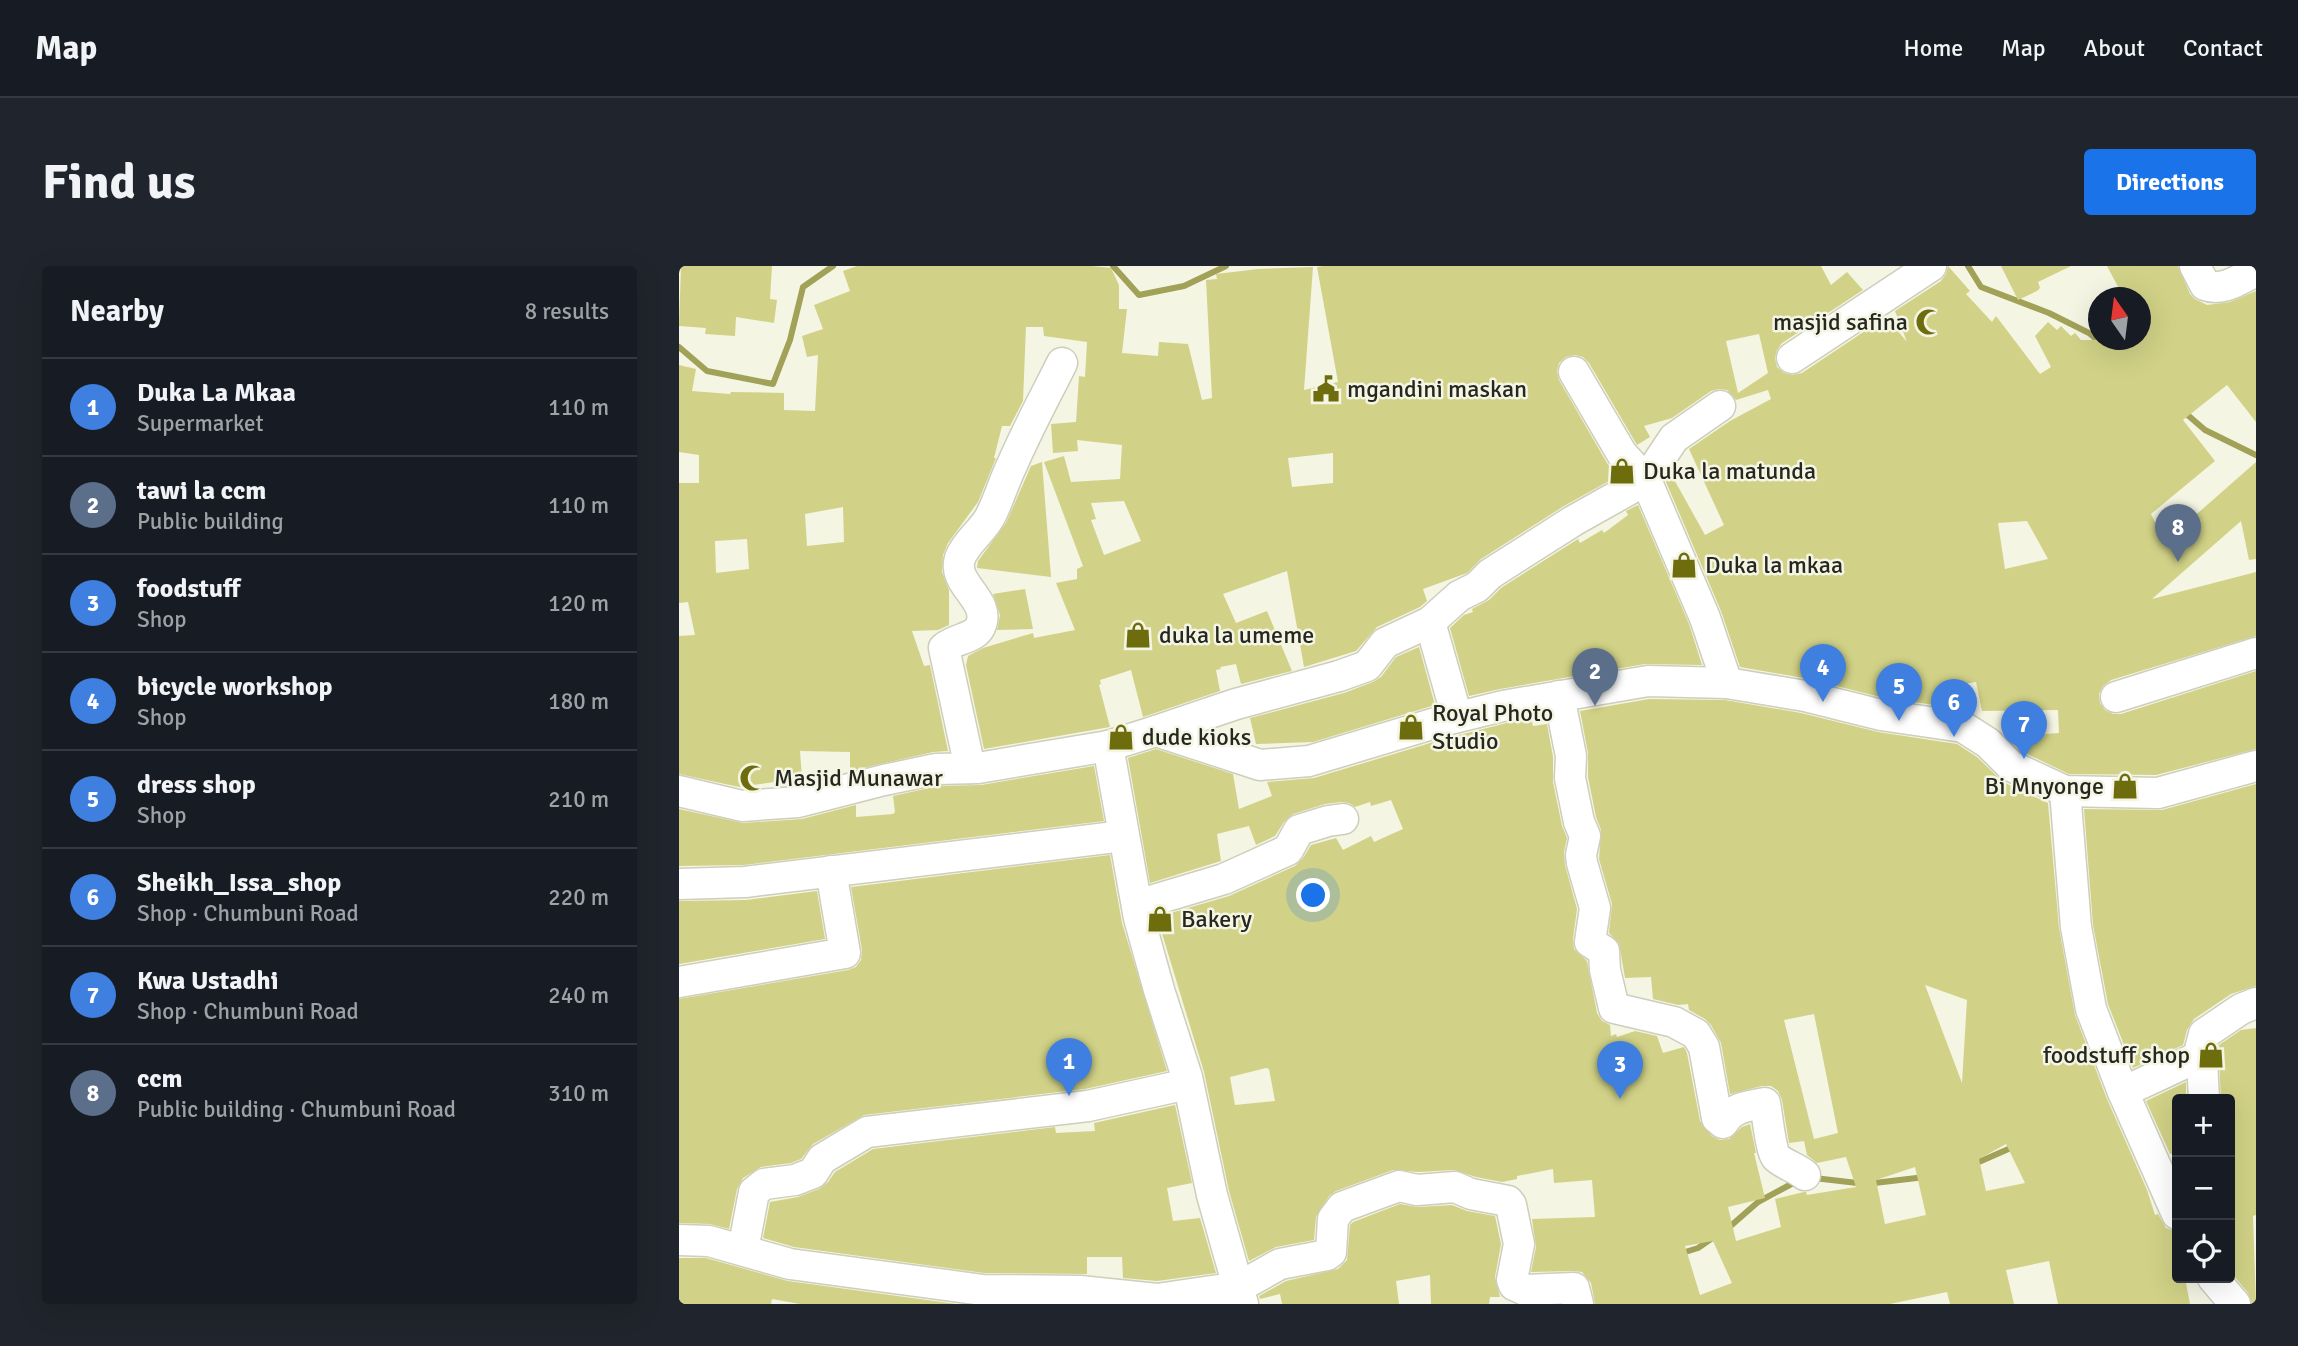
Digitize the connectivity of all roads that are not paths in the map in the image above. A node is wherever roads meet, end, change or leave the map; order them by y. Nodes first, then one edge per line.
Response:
1 (1931, 266) edge
2 (2195, 266) edge
3 (2256, 271) edge
4 (1791, 358) dead end
5 (1062, 363) dead end
6 (1574, 372) dead end
7 (1720, 407) dead end
8 (1646, 480) junction
9 (1430, 622) junction
10 (2256, 653) edge
11 (1727, 683) junction
12 (1559, 696) junction
13 (2116, 697) dead end
14 (1457, 717) junction
15 (1156, 731) junction
16 (1108, 746) junction
17 (2256, 766) edge
18 (970, 768) junction
19 (679, 791) edge
20 (2065, 791) junction
21 (1343, 819) dead end
22 (1123, 836) junction
23 (831, 871) junction
24 (679, 884) edge
25 (1137, 905) junction
26 (679, 982) edge
27 (2256, 1003) edge
28 (2198, 1057) junction
29 (1188, 1084) junction
30 (2123, 1091) junction
31 (2204, 1094) edge
32 (1805, 1175) dead end
33 (2172, 1202) edge
34 (679, 1240) edge
35 (743, 1250) junction
36 (2217, 1283) edge
37 (1241, 1296) edge
38 (1579, 1304) edge
39 (2235, 1304) edge

1 - 4 street
2 - 3 street
5 - 18 street
6 - 8 street
7 - 8 street
8 - 9 street
8 - 11 street
9 - 14 street
9 - 15 street
10 - 13 street
11 - 12 street
11 - 20 street
12 - 14 street
12 - 32 street
14 - 15 street
15 - 16 street
16 - 18 street
16 - 22 street
17 - 20 street
18 - 19 street
20 - 30 street
21 - 25 street
22 - 23 street
22 - 25 street
23 - 24 street
23 - 26 street
25 - 29 street
27 - 28 street
28 - 30 street
28 - 31 street
29 - 35 street
29 - 37 street
30 - 33 street
34 - 35 street
35 - 37 street
36 - 39 street
37 - 38 street

